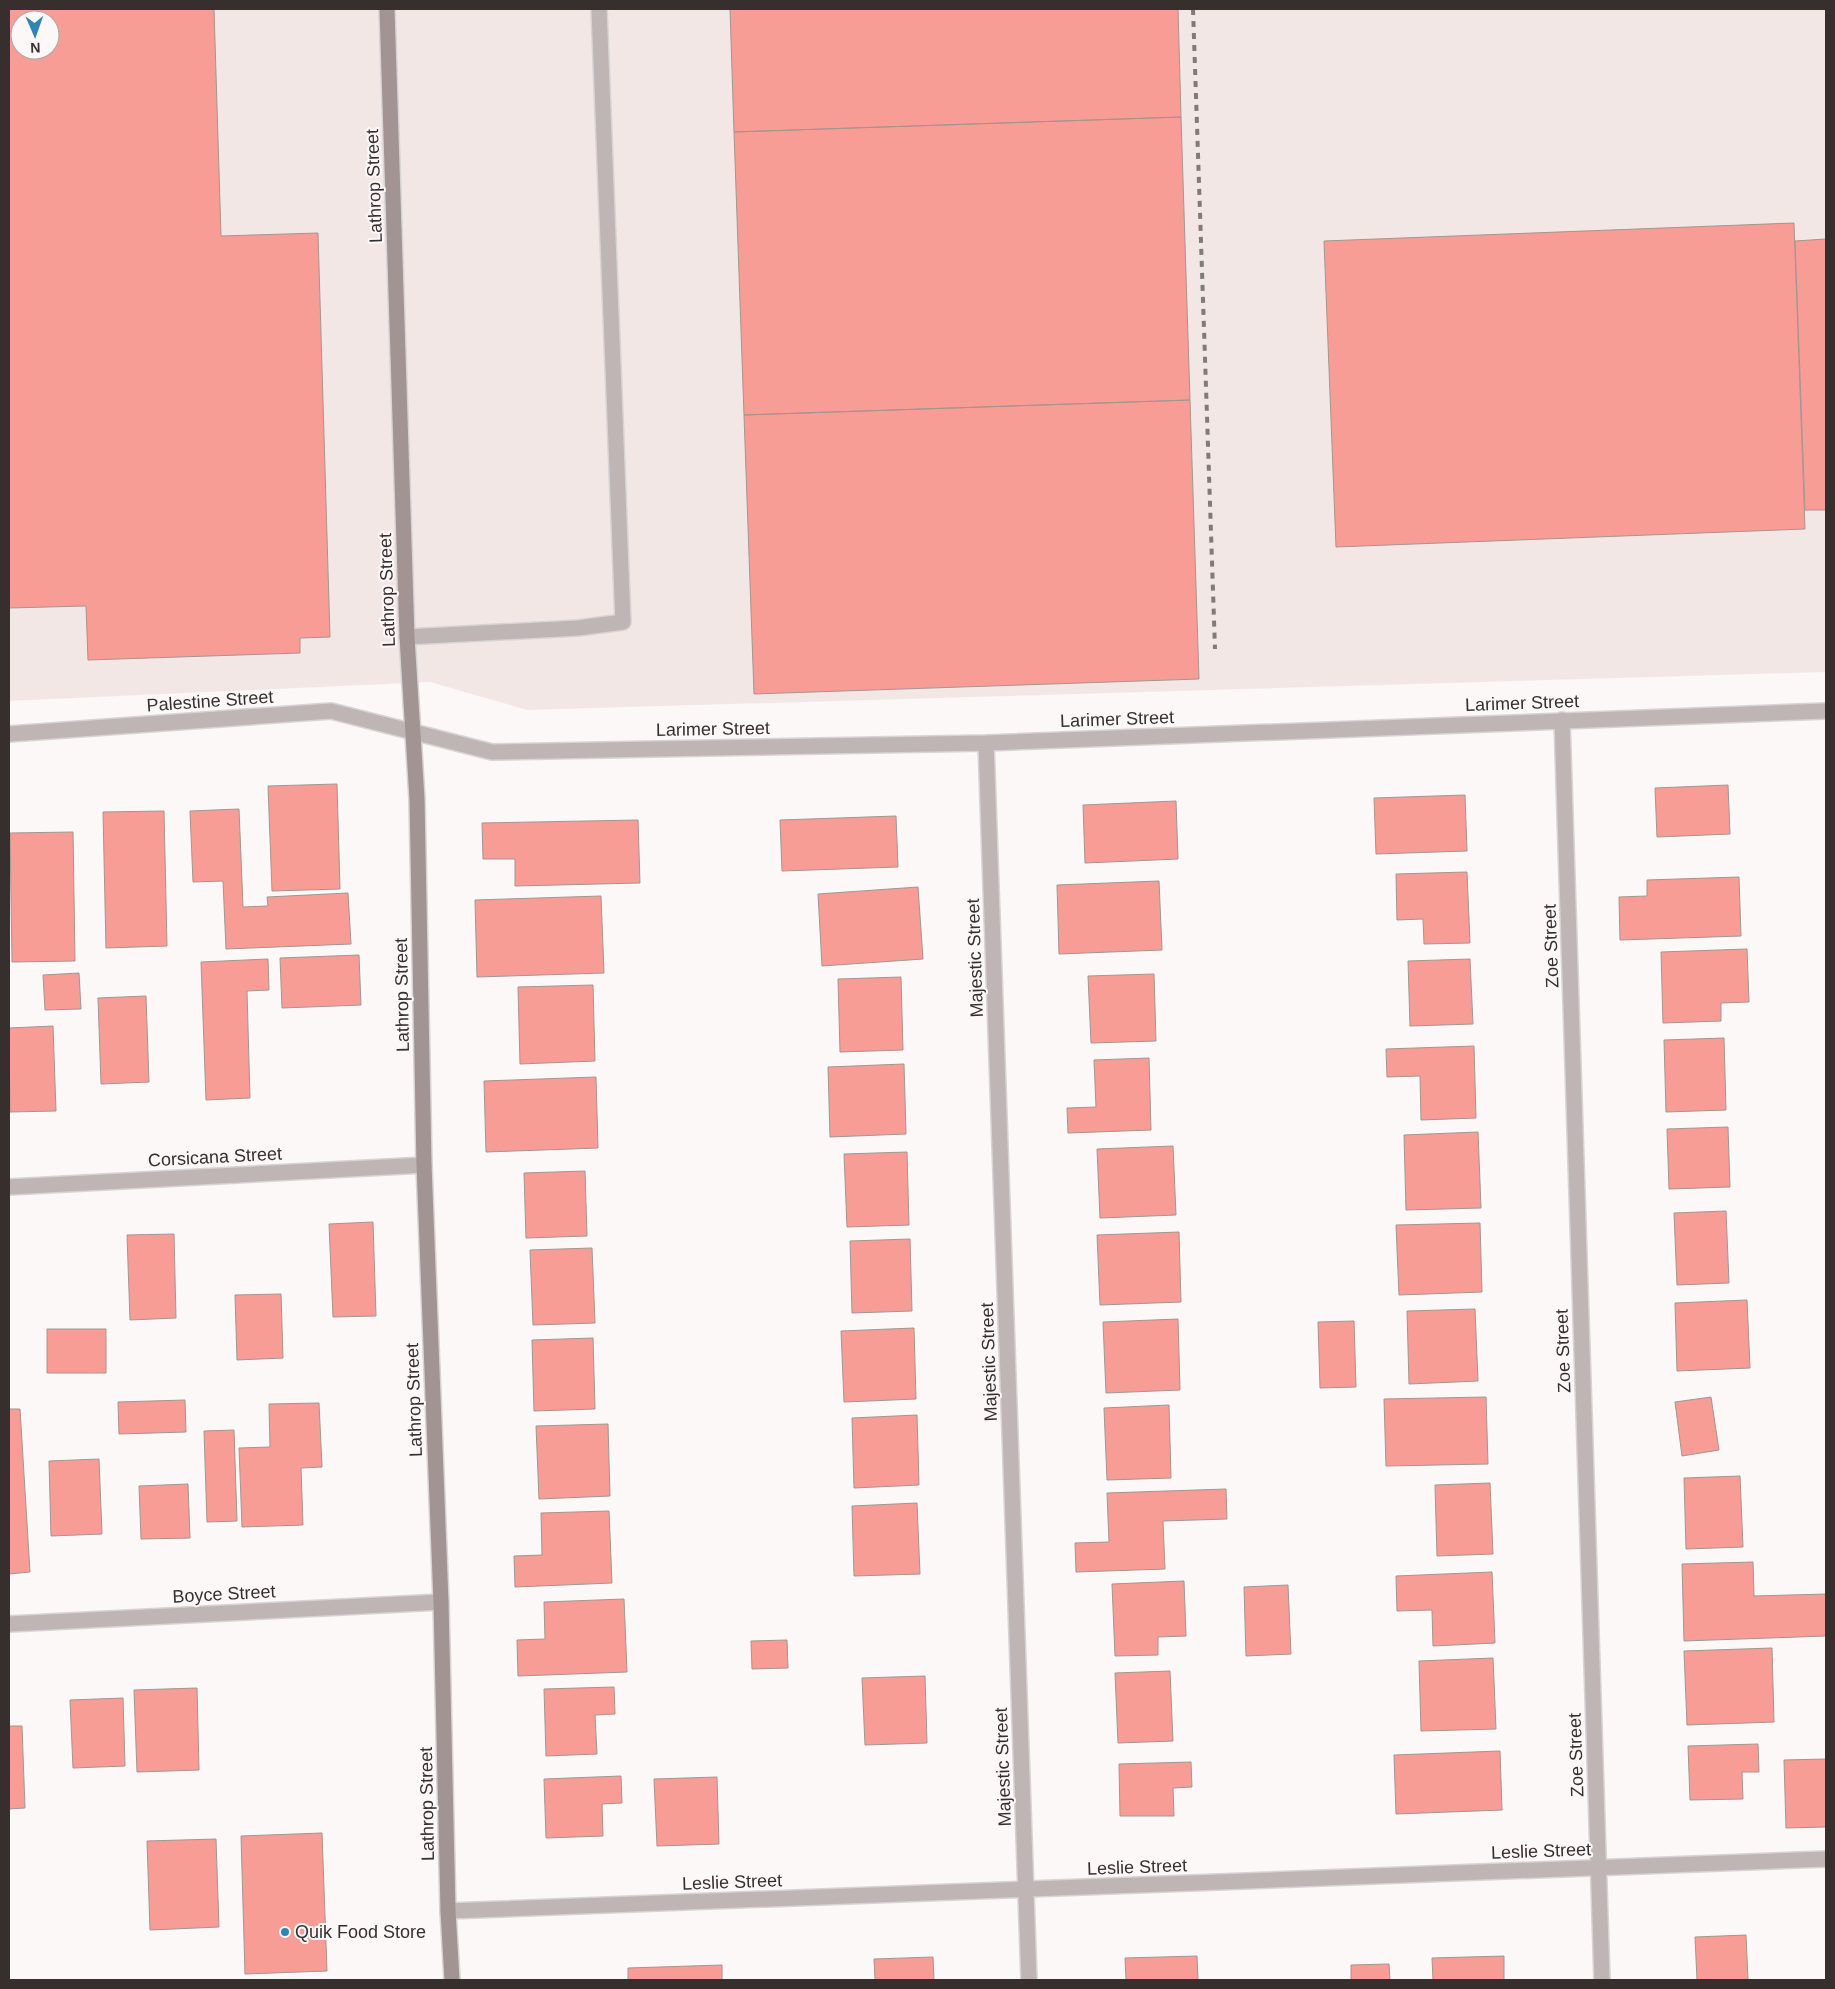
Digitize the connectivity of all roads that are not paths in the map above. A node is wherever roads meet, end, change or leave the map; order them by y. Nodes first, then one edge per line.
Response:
1 (387, 9) edge
2 (599, 9) edge
3 (406, 637) junction
4 (1826, 711) edge
5 (1562, 720) junction
6 (412, 731) junction
7 (9, 734) edge
8 (986, 743) junction
9 (424, 1164) junction
10 (9, 1187) edge
11 (441, 1602) junction
12 (9, 1624) edge
13 (1826, 1859) edge
14 (1599, 1868) junction
15 (1026, 1890) junction
16 (448, 1911) junction
17 (452, 1980) edge
18 (1029, 1980) edge
19 (1602, 1980) edge

1 - 3 street, Lathrop Street
2 - 3 street
3 - 6 street, Lathrop Street
4 - 5 street, Larimer Street
5 - 8 street, Larimer Street
5 - 14 street, Zoe Street
6 - 7 street, Palestine Street
6 - 8 street, Larimer Street
6 - 9 street, Lathrop Street
8 - 15 street, Majestic Street
9 - 10 street, Corsicana Street
9 - 11 street, Lathrop Street
11 - 12 street, Boyce Street
11 - 16 street, Lathrop Street
13 - 14 street, Leslie Street
14 - 15 street, Leslie Street
14 - 19 street, Zoe Street
15 - 16 street, Leslie Street
15 - 18 street, Majestic Street
16 - 17 street, Lathrop Street

